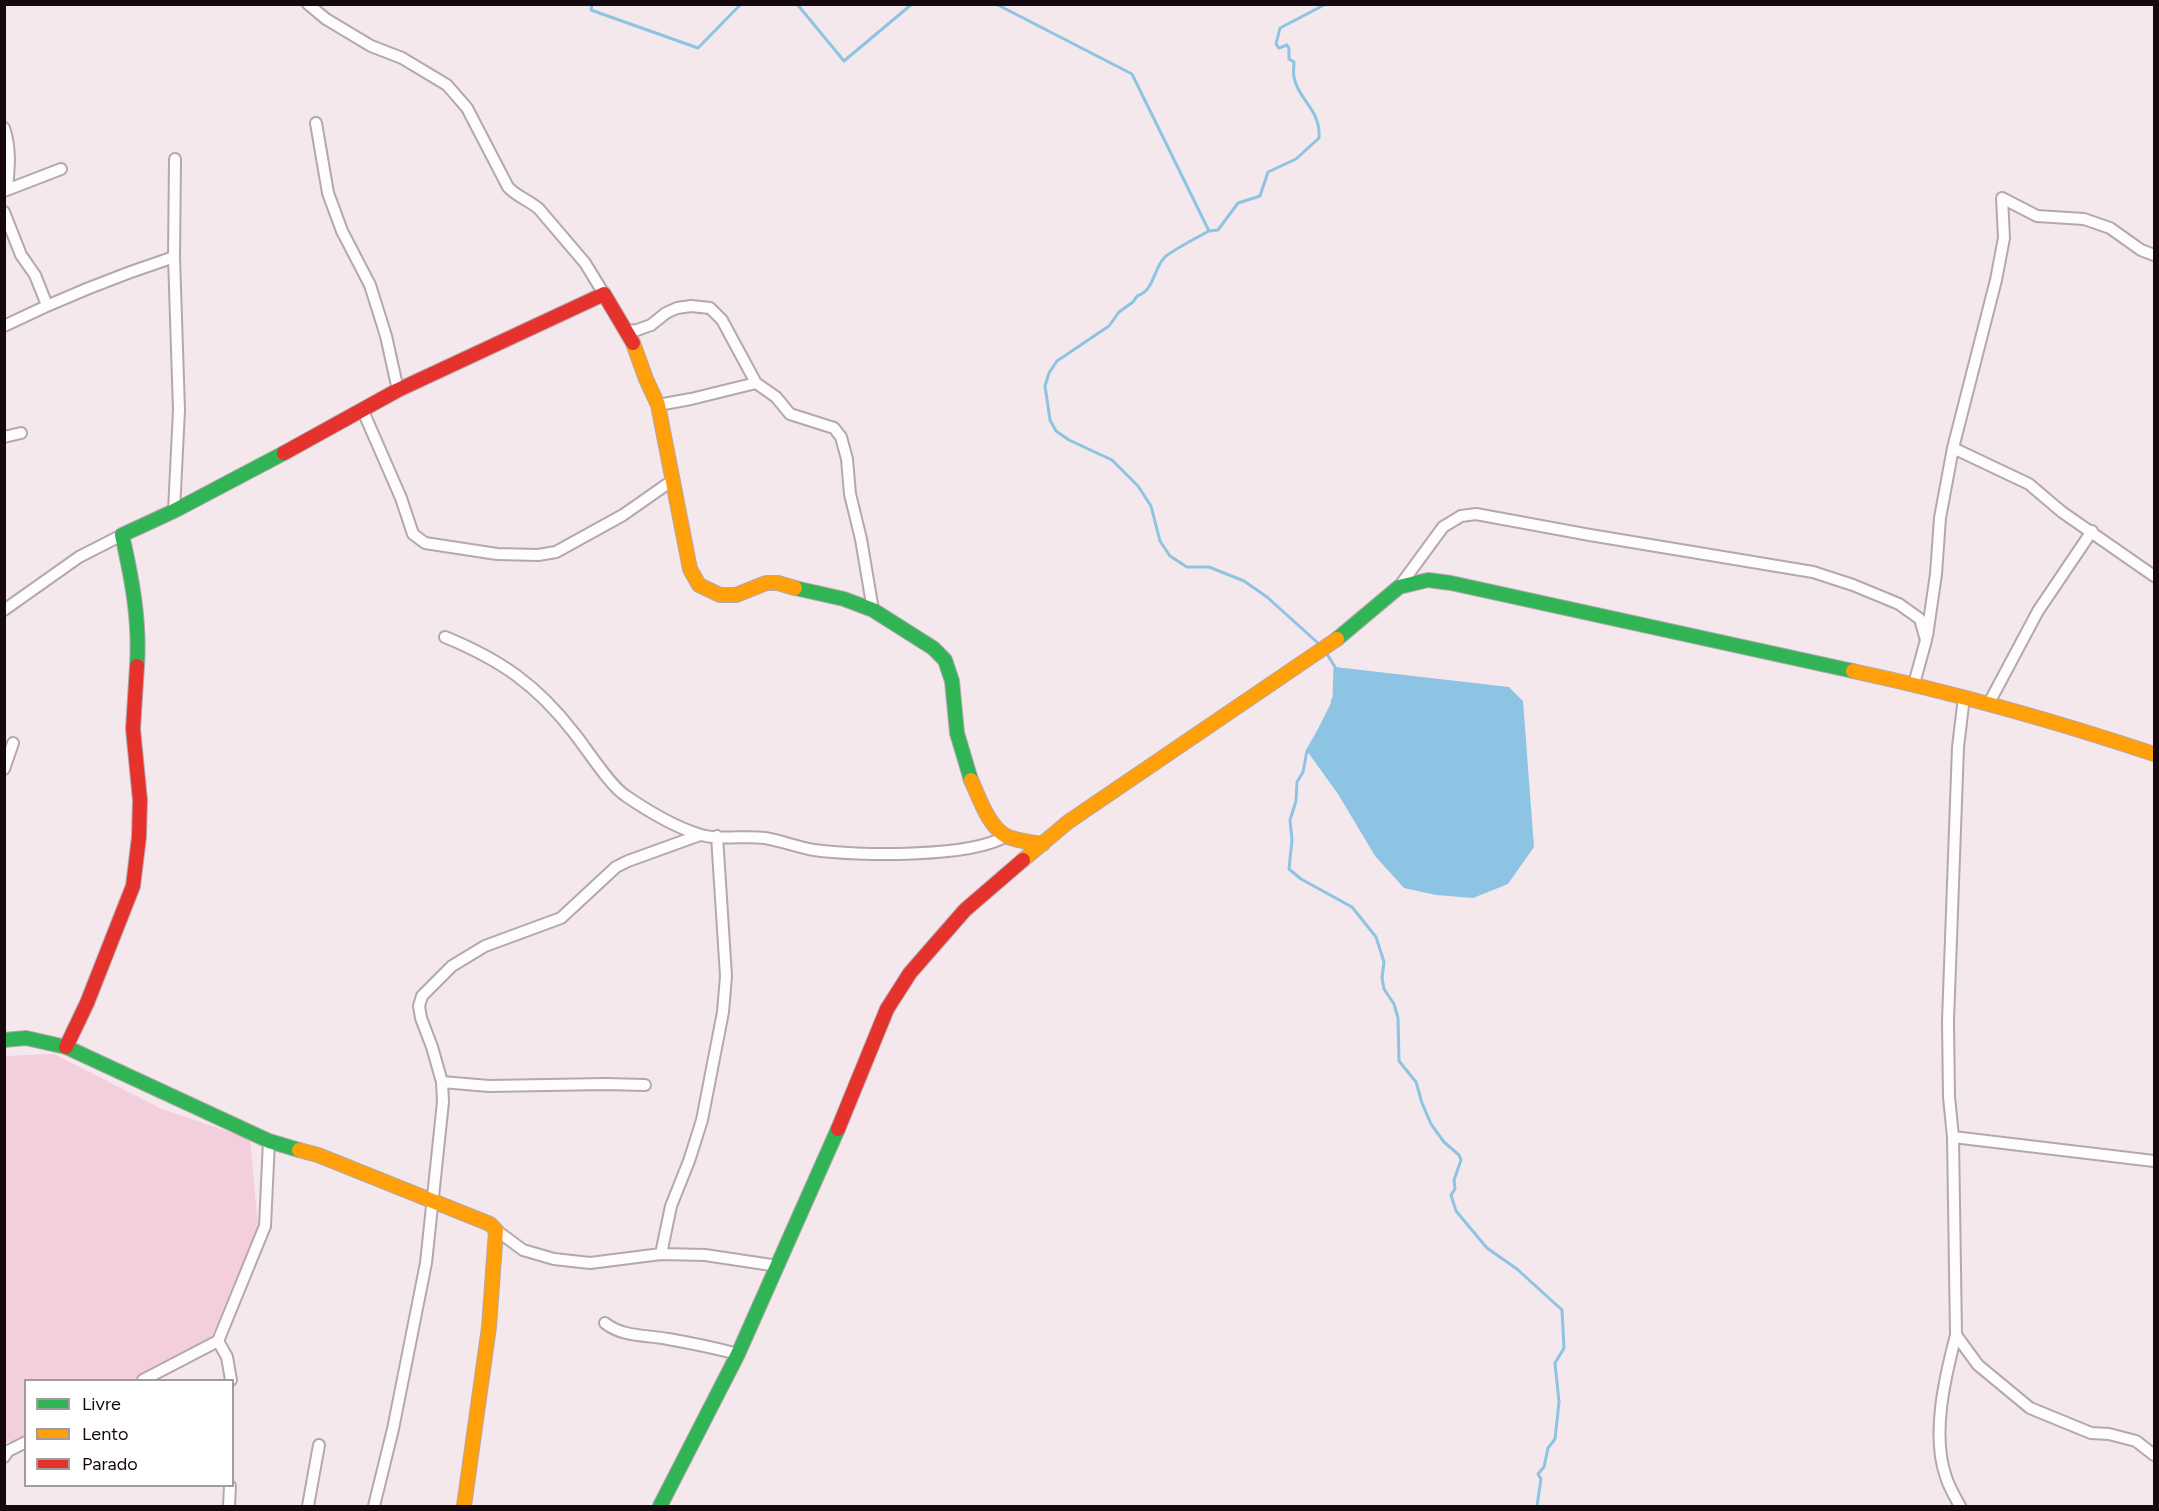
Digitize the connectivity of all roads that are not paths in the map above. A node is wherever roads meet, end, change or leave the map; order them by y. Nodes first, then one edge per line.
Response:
1 (308, 4) edge
2 (316, 123) dead end
3 (4, 128) edge
4 (175, 159) dead end
5 (61, 169) dead end
6 (6, 190) edge
7 (4, 212) edge
8 (2154, 255) edge
9 (174, 257) junction
10 (604, 294) junction
11 (47, 305) junction
12 (4, 326) edge
13 (628, 331) junction
14 (756, 383) junction
15 (398, 390) junction
16 (658, 405) junction
17 (363, 411) junction
18 (21, 433) dead end
19 (4, 437) edge
20 (1953, 448) junction
21 (673, 480) junction
22 (174, 512) junction
23 (2092, 531) junction
24 (122, 535) junction
25 (2154, 576) edge
26 (1400, 587) junction
27 (4, 610) edge
28 (873, 610) junction
29 (445, 637) dead end
30 (1926, 640) junction
31 (1914, 684) junction
32 (1964, 697) junction
33 (1989, 703) junction
34 (13, 742) dead end
35 (2154, 754) edge
36 (4, 769) edge
37 (700, 835) junction
38 (717, 836) junction
39 (1006, 836) junction
40 (1043, 844) junction
41 (4, 1040) edge
42 (66, 1047) junction
43 (442, 1082) junction
44 (645, 1086) dead end
45 (1953, 1137) junction
46 (269, 1141) junction
47 (2154, 1161) edge
48 (432, 1200) junction
49 (496, 1230) junction
50 (661, 1254) junction
51 (778, 1266) junction
52 (605, 1323) dead end
53 (1956, 1335) junction
54 (218, 1341) junction
55 (738, 1354) junction
56 (145, 1379) edge
57 (231, 1379) edge
58 (24, 1443) edge
59 (319, 1445) dead end
60 (2154, 1455) edge
61 (4, 1457) edge
62 (230, 1487) edge
63 (229, 1506) edge
64 (308, 1506) edge
65 (374, 1506) edge
66 (464, 1506) edge
67 (660, 1506) edge
68 (1960, 1506) edge

1 - 10 street
2 - 15 street
3 - 6 street
4 - 9 street
5 - 6 street
7 - 11 street
8 - 20 street
9 - 11 street
9 - 22 street
10 - 13 street
10 - 15 street
11 - 12 street
13 - 14 street
13 - 16 street
14 - 16 street
14 - 28 street
15 - 17 street
16 - 21 street
17 - 21 street
17 - 22 street
18 - 19 street
20 - 23 street
20 - 30 street
21 - 28 street
22 - 24 street
23 - 25 street
23 - 33 street
24 - 27 street
24 - 42 street
26 - 30 street
26 - 31 street
26 - 40 street
28 - 39 street
29 - 37 street
30 - 31 street
31 - 32 street
32 - 33 street
32 - 45 street
33 - 35 street
34 - 36 street
37 - 38 street
37 - 43 street
38 - 39 street
38 - 50 street
39 - 40 street
40 - 51 street
41 - 42 street
42 - 46 street
43 - 44 street
43 - 48 street
45 - 47 street
45 - 53 street
46 - 48 street
46 - 54 street
48 - 49 street
48 - 65 street
49 - 50 street
49 - 66 street
50 - 51 street
51 - 55 street
52 - 55 street
53 - 60 street
53 - 68 street
54 - 56 street
54 - 57 street
55 - 67 street
58 - 61 street
59 - 64 street
62 - 63 street

